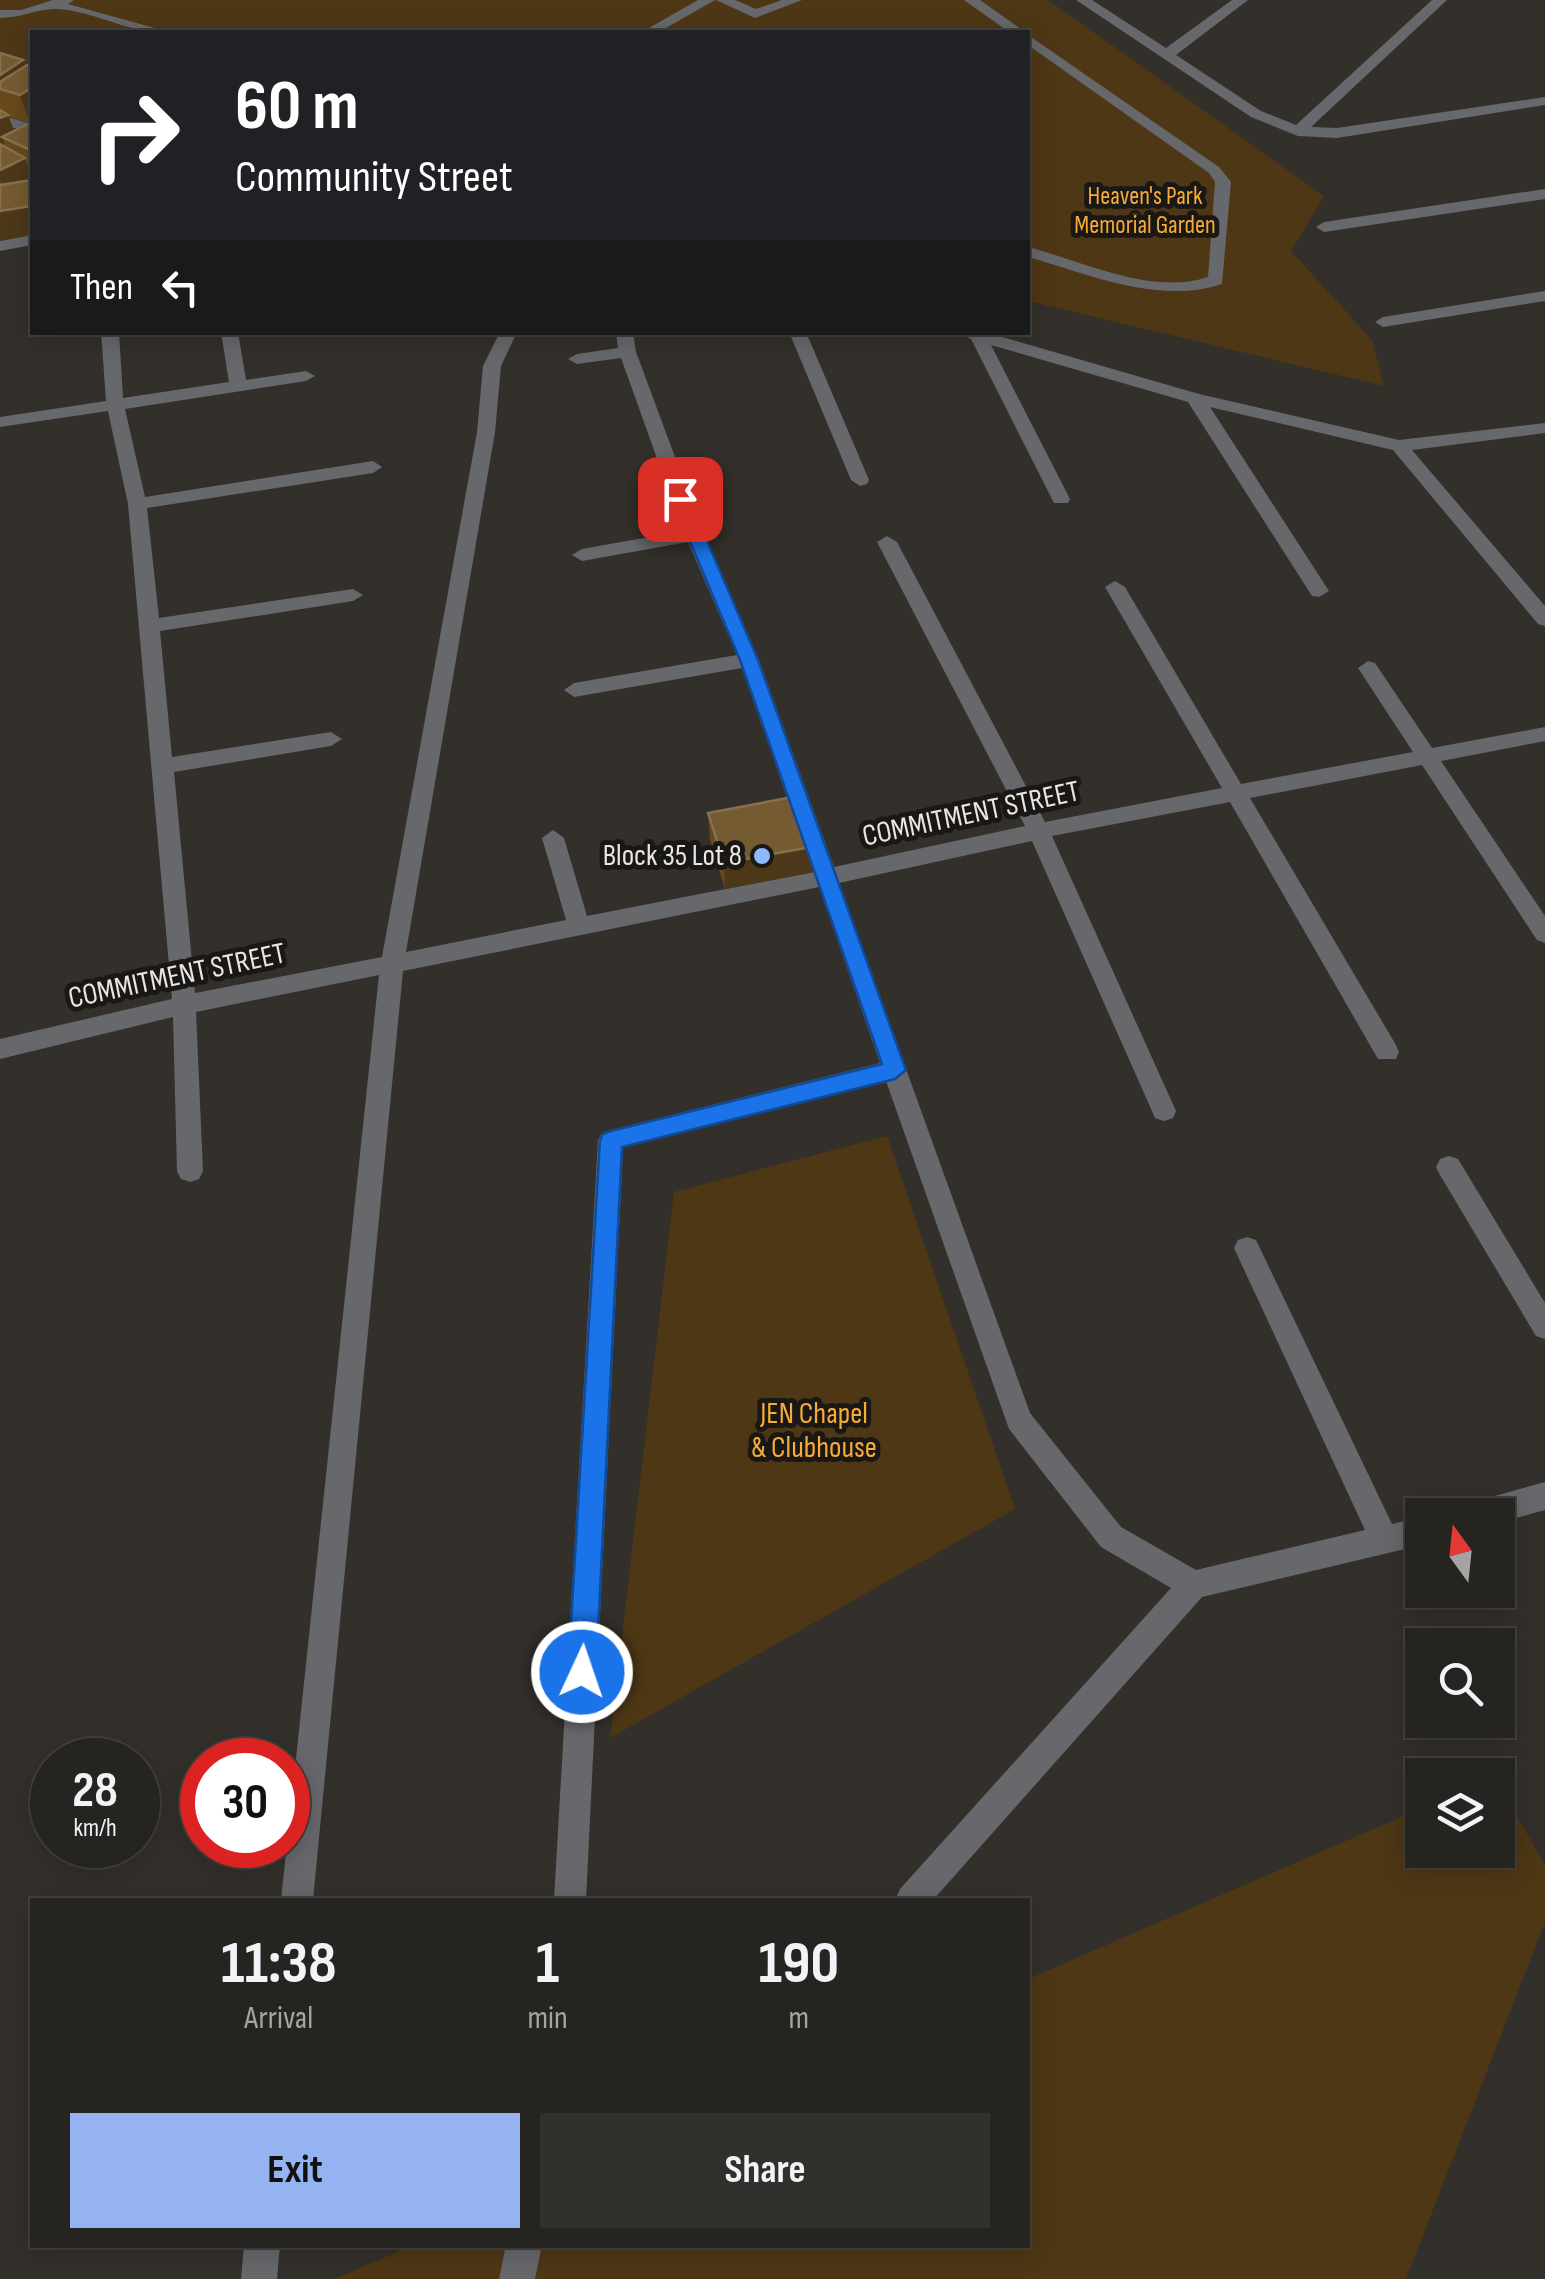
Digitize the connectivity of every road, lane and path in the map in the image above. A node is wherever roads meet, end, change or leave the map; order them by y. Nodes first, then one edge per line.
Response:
1 (708, 0) edge
2 (722, 0) edge
3 (795, 0) edge
4 (971, 0) edge
5 (1083, 0) edge
6 (1240, 0) edge
7 (1440, 0) edge
8 (61, 2) edge
9 (0, 14) edge
10 (155, 30) edge
11 (653, 30) edge
12 (1015, 30) edge
13 (1030, 41) edge
14 (1166, 55) junction
15 (1545, 79) edge
16 (1545, 101) edge
17 (1521, 104) junction
18 (0, 119) edge
19 (30, 128) edge
20 (1298, 131) junction
21 (1545, 194) edge
22 (1324, 226) dead end
23 (30, 240) edge
24 (0, 246) edge
25 (1030, 252) edge
26 (1545, 296) edge
27 (1383, 322) dead end
28 (110, 335) edge
29 (230, 335) edge
30 (508, 335) edge
31 (798, 335) edge
32 (972, 335) edge
33 (974, 335) edge
34 (626, 342) edge
35 (577, 359) dead end
36 (306, 376) dead end
37 (238, 386) junction
38 (1195, 398) junction
39 (116, 404) junction
40 (0, 422) edge
41 (1545, 428) edge
42 (1399, 446) junction
43 (374, 467) dead end
44 (860, 480) dead end
45 (1061, 499) dead end
46 (137, 504) junction
47 (694, 536) junction
48 (887, 542) dead end
49 (582, 554) dead end
50 (1116, 587) dead end
51 (1319, 591) dead end
52 (353, 594) dead end
53 (1545, 619) edge
54 (150, 626) junction
55 (749, 660) junction
56 (1368, 668) dead end
57 (574, 690) dead end
58 (1545, 734) edge
59 (331, 739) dead end
60 (1426, 758) junction
61 (162, 766) junction
62 (1238, 794) junction
63 (1039, 831) junction
64 (553, 838) dead end
65 (828, 878) junction
66 (579, 927) junction
67 (1545, 934) edge
68 (392, 964) junction
69 (184, 1005) junction
70 (0, 1049) edge
71 (1387, 1052) dead end
72 (895, 1070) junction
73 (1164, 1110) dead end
74 (1449, 1167) dead end
75 (190, 1171) dead end
76 (1246, 1248) dead end
77 (1545, 1327) edge
78 (1545, 1496) edge
79 (1515, 1504) edge
80 (1405, 1535) edge
81 (1385, 1541) junction
82 (1194, 1585) junction
83 (297, 1898) edge
84 (570, 1898) edge
85 (914, 1898) edge
86 (262, 2248) edge
87 (523, 2248) edge
88 (259, 2279) edge
89 (517, 2279) edge

1 - 11 street
2 - 3 street
4 - 12 street
5 - 14 street
6 - 14 street
7 - 20 street
8 - 9 street
8 - 10 street
13 - 25 street
14 - 20 street
15 - 17 street
16 - 17 street
17 - 20 street
18 - 19 street
21 - 22 street
23 - 24 street
26 - 27 street
28 - 39 street
29 - 37 street
30 - 68 street
31 - 44 street
32 - 45 street
33 - 38 street
34 - 35 street
34 - 47 street
36 - 37 street
37 - 39 street
38 - 42 street
38 - 51 street
39 - 40 street
39 - 46 street
41 - 42 street
42 - 53 street
43 - 46 street
46 - 54 street
47 - 49 street
47 - 55 street
48 - 63 street
50 - 62 street
52 - 54 street
54 - 61 street
55 - 57 street
55 - 65 street
56 - 60 street
58 - 60 street, COMMITMENT STREET
59 - 61 street
60 - 62 street, COMMITMENT STREET
60 - 67 street
61 - 69 street
62 - 63 street, COMMITMENT STREET
62 - 71 street
63 - 65 street, COMMITMENT STREET
63 - 73 street
64 - 66 street
65 - 66 street, COMMITMENT STREET
65 - 72 street
66 - 68 street, COMMITMENT STREET
68 - 69 street, COMMITMENT STREET
68 - 83 street
69 - 70 street, COMMITMENT STREET
69 - 75 street
72 - 82 street
72 - 84 street
74 - 77 street
76 - 81 street
78 - 79 street
80 - 81 street
81 - 82 street
82 - 85 street
86 - 88 street
87 - 89 street

